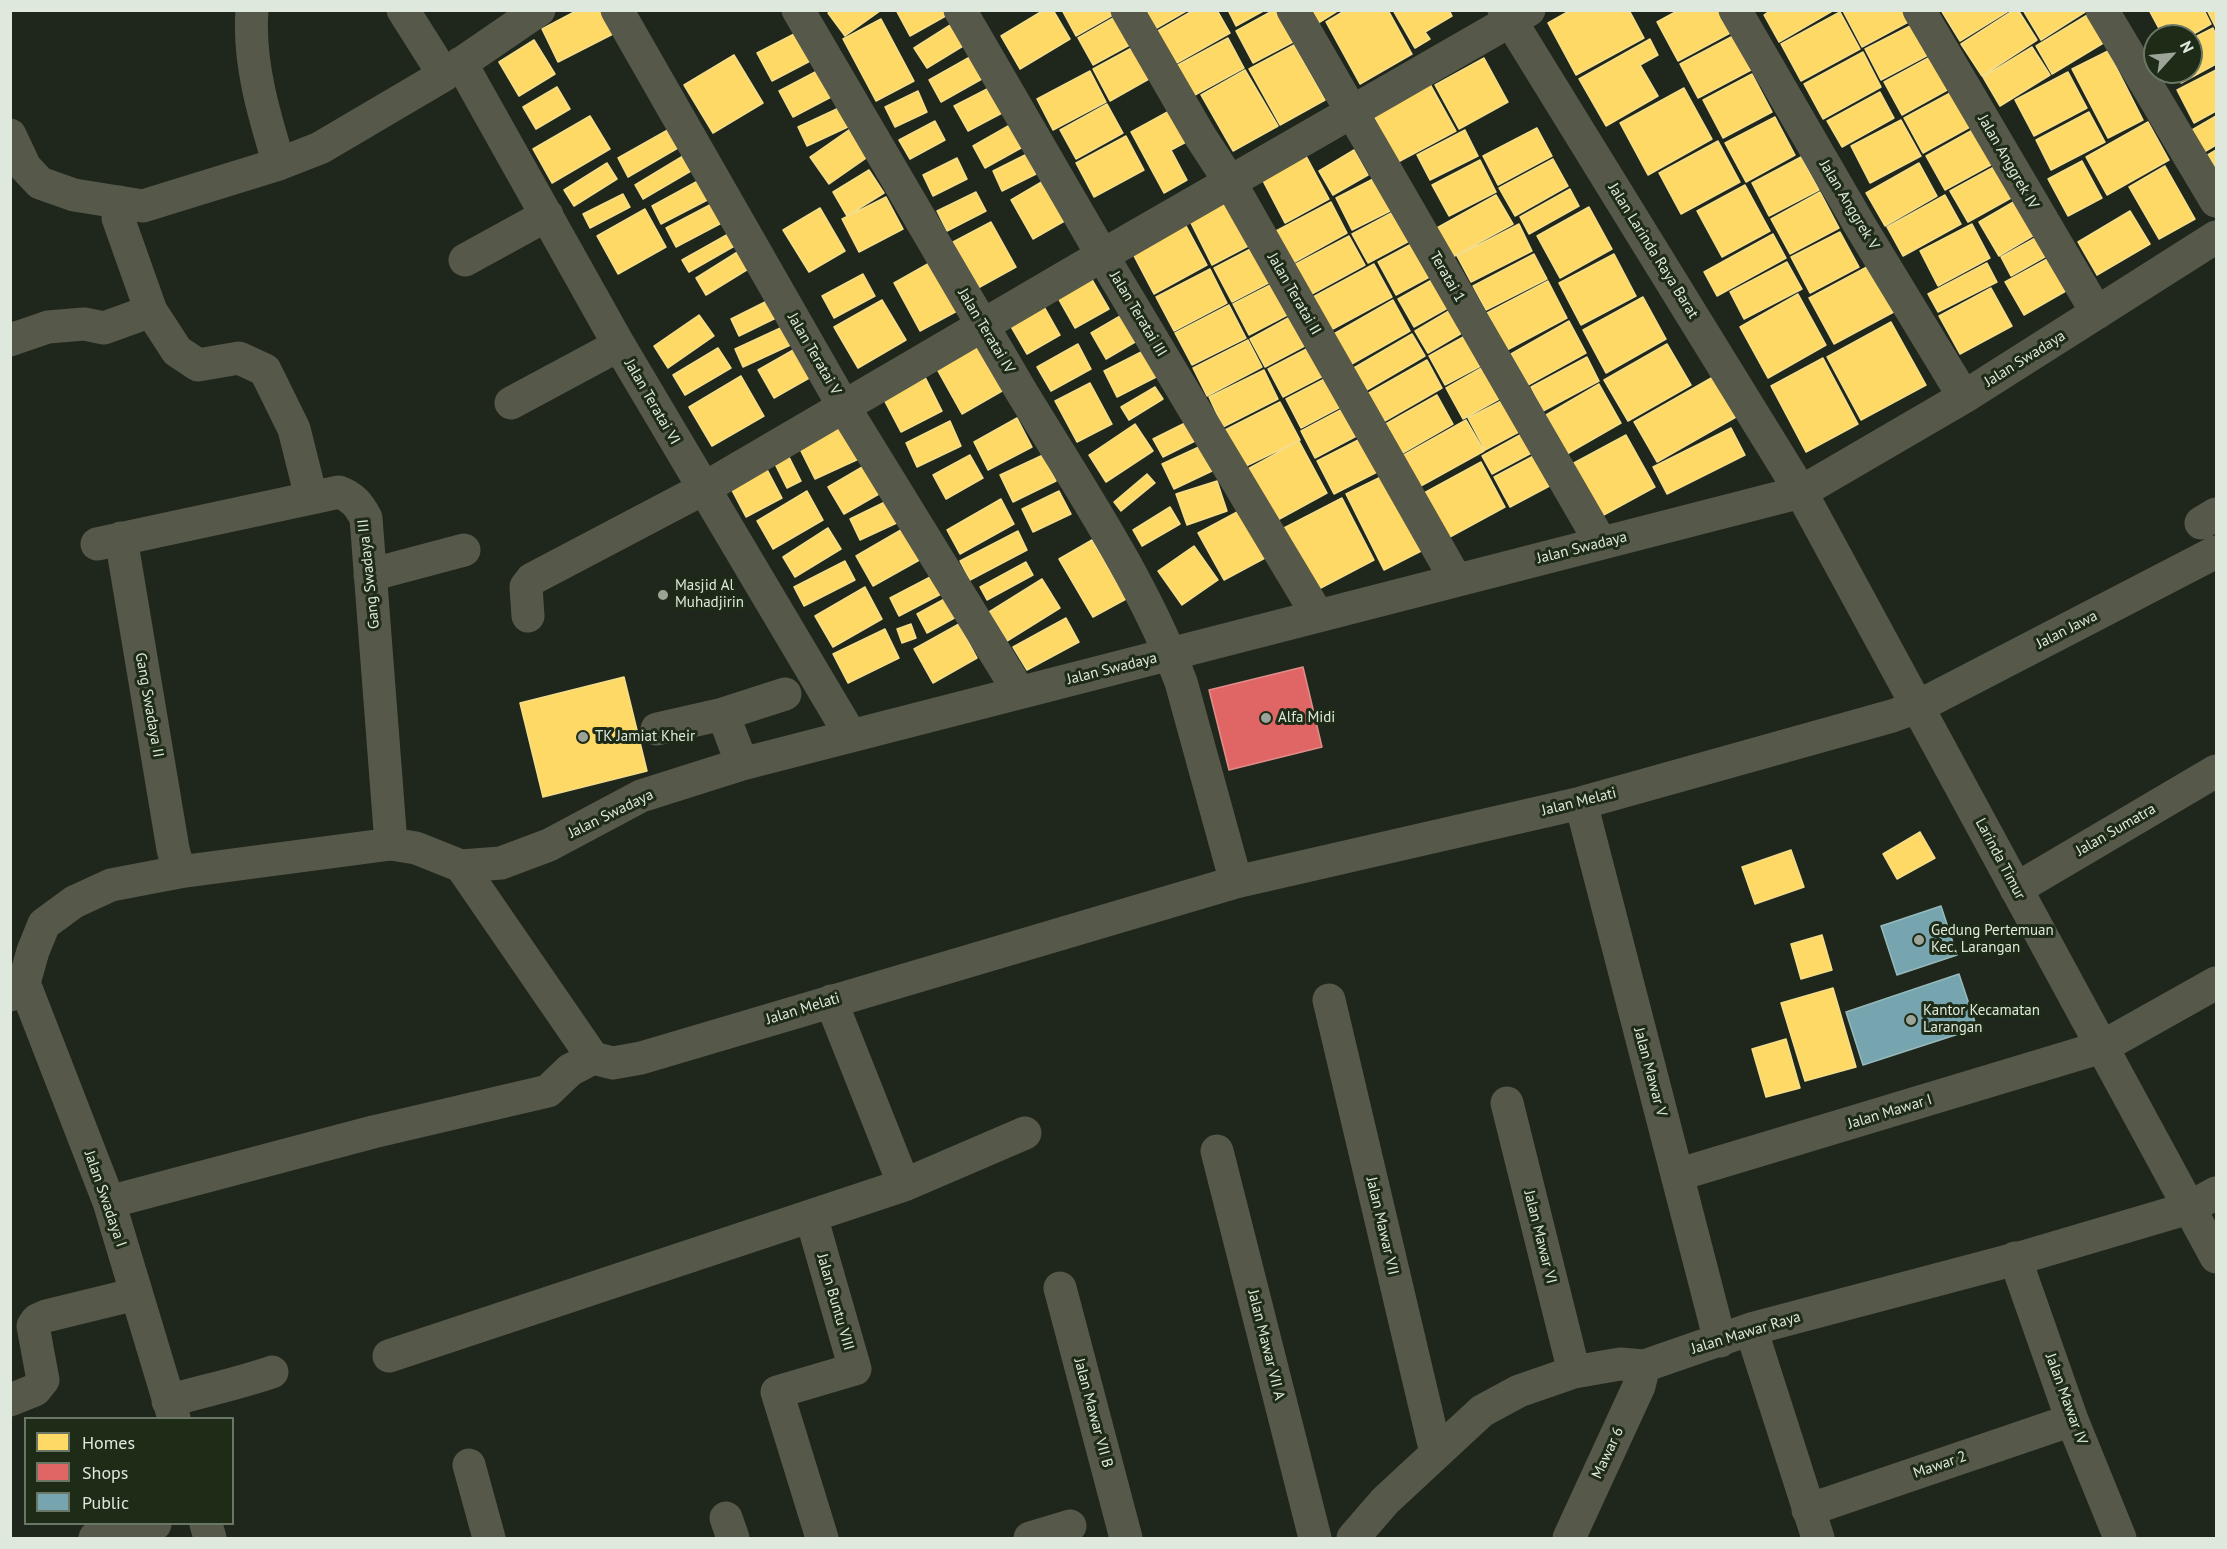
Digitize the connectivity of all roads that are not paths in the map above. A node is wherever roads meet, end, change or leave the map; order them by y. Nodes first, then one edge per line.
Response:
1 (252, 10) edge
2 (403, 10) edge
3 (539, 10) edge
4 (617, 10) edge
5 (798, 10) edge
6 (960, 10) edge
7 (1127, 10) edge
8 (1293, 10) edge
9 (1735, 10) edge
10 (1919, 10) edge
11 (2102, 10) edge
12 (1515, 14) edge
13 (453, 69) junction
14 (1351, 112) junction
15 (10, 135) edge
16 (279, 164) junction
17 (1230, 182) junction
18 (2217, 201) edge
19 (120, 202) junction
20 (547, 215) junction
21 (2217, 237) edge
22 (1103, 255) junction
23 (465, 260) dead end
24 (151, 311) junction
25 (2097, 313) junction
26 (982, 326) junction
27 (10, 340) edge
28 (619, 345) junction
29 (1964, 397) junction
30 (511, 403) dead end
31 (844, 407) junction
32 (703, 489) junction
33 (1801, 492) junction
34 (311, 497) junction
35 (109, 541) joint
36 (1601, 543) junction
37 (464, 550) dead end
38 (2217, 552) edge
39 (370, 574) junction
40 (1456, 580) junction
41 (528, 616) dead end
42 (1318, 616) junction
43 (1170, 654) junction
44 (1018, 693) junction
45 (785, 694) dead end
46 (1917, 707) junction
47 (723, 714) junction
48 (657, 729) dead end
49 (851, 736) junction
50 (742, 764) junction
51 (2217, 771) edge
52 (1581, 803) junction
53 (391, 844) junction
54 (461, 866) junction
55 (179, 872) junction
56 (1236, 882) junction
57 (2016, 889) junction
58 (2217, 983) edge
59 (17, 989) edge
60 (1329, 1000) dead end
61 (831, 1001) junction
62 (2102, 1047) junction
63 (593, 1058) junction
64 (1507, 1102) dead end
65 (1025, 1132) dead end
66 (1218, 1151) dead end
67 (1677, 1175) junction
68 (904, 1185) junction
69 (2203, 1201) edge
70 (109, 1202) junction
71 (811, 1216) junction
72 (2217, 1257) edge
73 (2015, 1258) junction
74 (1060, 1288) dead end
75 (136, 1294) junction
76 (1751, 1329) junction
77 (1720, 1341) junction
78 (389, 1356) dead end
79 (1644, 1366) junction
80 (272, 1372) dead end
81 (1574, 1372) junction
82 (10, 1400) edge
83 (171, 1410) edge
84 (2072, 1420) junction
85 (1436, 1453) junction
86 (469, 1465) dead end
87 (1813, 1524) edge
88 (151, 1525) edge
89 (1070, 1526) dead end
90 (94, 1539) edge
91 (489, 1539) edge
92 (822, 1539) edge
93 (1030, 1539) edge
94 (1126, 1539) edge
95 (1315, 1539) edge
96 (1353, 1539) edge
97 (1569, 1539) edge
98 (2120, 1539) edge

1 - 16 street
2 - 13 street, Jalan Teratai VI
3 - 13 street
4 - 31 street, Jalan Teratai V
5 - 26 street, Jalan Teratai IV
6 - 22 street, Jalan Teratai III
7 - 17 street, Jalan Teratai II
8 - 14 street, Teratai 1
9 - 29 street, Jalan Anggrek V
10 - 25 street, Jalan Anggrek IV
11 - 18 street
12 - 14 street
12 - 33 street, Jalan Larinda Raya Barat
13 - 16 street
13 - 20 street, Jalan Teratai VI
14 - 17 street
14 - 36 street, Teratai 1
15 - 19 street
16 - 19 street
17 - 22 street
17 - 40 street, Jalan Teratai II
19 - 24 street
20 - 23 street
20 - 28 street, Jalan Teratai VI
21 - 25 street, Jalan Swadaya
22 - 26 street
22 - 42 street, Jalan Teratai III
24 - 27 street
24 - 34 street
25 - 29 street, Jalan Swadaya
26 - 31 street
26 - 43 street, Jalan Teratai IV
28 - 30 street
28 - 32 street, Jalan Teratai VI
29 - 33 street, Jalan Swadaya
31 - 32 street
31 - 44 street, Jalan Teratai V
32 - 41 street
32 - 49 street, Jalan Teratai VI
33 - 36 street, Jalan Swadaya
33 - 46 street, Larinda Timur
34 - 35 street, Gang Swadaya III
34 - 39 street, Gang Swadaya III
35 - 55 street, Gang Swadaya II
36 - 40 street, Jalan Swadaya
37 - 39 street
38 - 46 street, Jalan Jawa
39 - 53 street, Gang Swadaya III
40 - 42 street, Jalan Swadaya
42 - 43 street, Jalan Swadaya
43 - 44 street, Jalan Swadaya
43 - 56 street
44 - 49 street, Jalan Swadaya
45 - 47 street
46 - 52 street, Jalan Melati
46 - 57 street, Larinda Timur
47 - 48 street
47 - 50 street
49 - 50 street, Jalan Swadaya
50 - 54 street, Jalan Swadaya
51 - 57 street, Jalan Sumatra
52 - 56 street, Jalan Melati
52 - 67 street, Jalan Mawar V
53 - 54 street, Jalan Swadaya
53 - 55 street, Jalan Swadaya
54 - 63 street
55 - 59 street, Jalan Swadaya
56 - 61 street, Jalan Melati
57 - 62 street, Larinda Timur
58 - 62 street, Jalan Mawar I
59 - 70 street, Jalan Swadaya I
60 - 85 street, Jalan Mawar VII
61 - 63 street, Jalan Melati
61 - 68 street
62 - 67 street, Jalan Mawar I
62 - 69 street, Larinda Timur
63 - 70 street
64 - 81 street, Jalan Mawar VI
65 - 68 street
66 - 95 street, Jalan Mawar VII A
67 - 77 street, Jalan Mawar V
68 - 71 street
69 - 72 street, Larinda Timur
69 - 73 street, Jalan Mawar Raya
70 - 75 street, Jalan Swadaya I
71 - 78 street
71 - 92 street, Jalan Buntu VIII
73 - 76 street, Jalan Mawar Raya
73 - 84 street, Jalan Mawar IV
74 - 94 street, Jalan Mawar VII B
75 - 82 street
75 - 83 street, Jalan Swadaya I
76 - 77 street, Jalan Mawar Raya
76 - 87 street
77 - 79 street, Jalan Mawar Raya
79 - 81 street, Jalan Mawar Raya
79 - 97 street, Mawar 6
80 - 83 street
81 - 85 street, Jalan Mawar Raya
84 - 87 street, Mawar 2
84 - 98 street, Jalan Mawar IV
85 - 96 street, Jalan Mawar Raya
86 - 91 street
88 - 90 street
89 - 93 street

